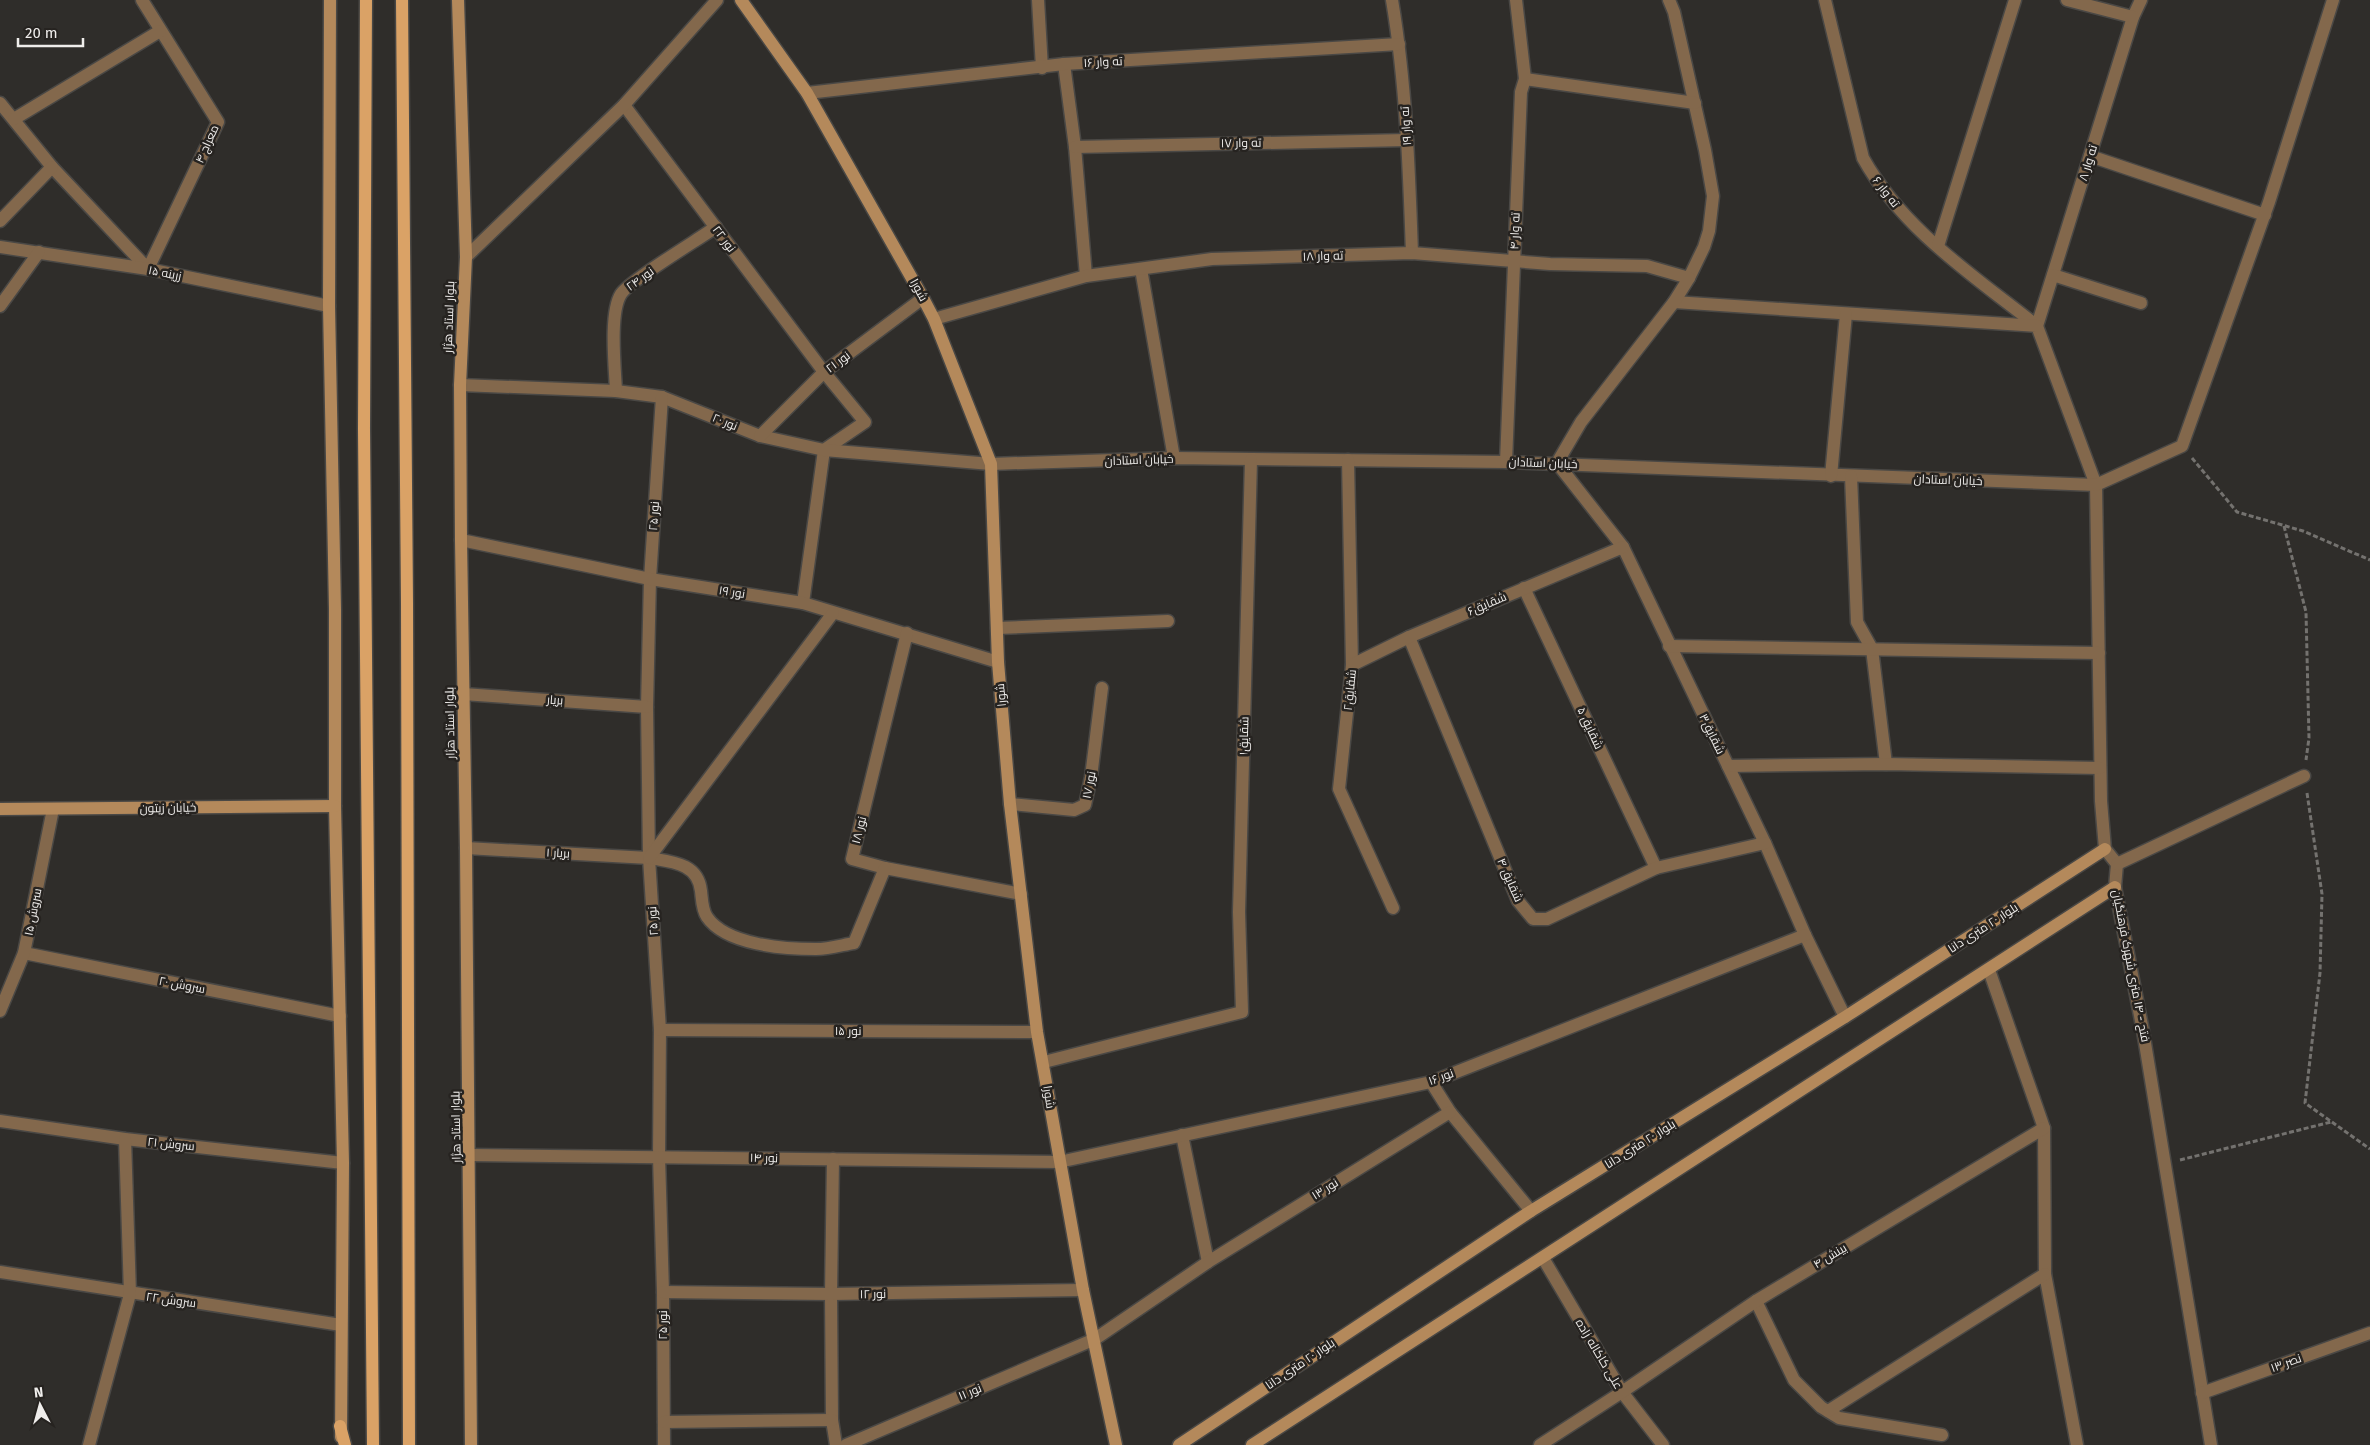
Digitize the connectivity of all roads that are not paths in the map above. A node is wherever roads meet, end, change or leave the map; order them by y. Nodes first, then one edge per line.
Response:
1 (142, 0) edge
2 (330, 0) edge
3 (366, 0) edge
4 (402, 0) edge
5 (458, 0) edge
6 (717, 0) edge
7 (741, 0) edge
8 (1038, 0) edge
9 (1392, 0) edge
10 (1516, 0) edge
11 (1669, 0) edge
12 (1825, 0) edge
13 (2015, 0) edge
14 (2067, 0) edge
15 (2141, 0) edge
16 (2333, 0) edge
17 (2133, 17) junction
18 (160, 31) junction
19 (1399, 44) junction
20 (1064, 64) junction
21 (1042, 68) junction
22 (1525, 79) junction
23 (807, 93) junction
24 (0, 103) edge
25 (1694, 103) junction
26 (624, 105) junction
27 (14, 119) junction
28 (1407, 140) junction
29 (1075, 146) junction
30 (2090, 156) junction
31 (52, 166) junction
32 (2265, 215) junction
33 (0, 221) edge
34 (716, 228) junction
35 (1938, 246) junction
36 (0, 247) edge
37 (39, 252) junction
38 (1412, 253) junction
39 (466, 258) junction
40 (1514, 261) junction
41 (1141, 268) junction
42 (148, 269) junction
43 (2053, 275) junction
44 (1086, 276) junction
45 (1689, 278) junction
46 (923, 298) junction
47 (1674, 302) junction
48 (2141, 303) dead end
49 (0, 306) edge
50 (329, 306) junction
51 (1846, 314) junction
52 (934, 319) junction
53 (2037, 326) junction
54 (824, 372) junction
55 (460, 385) junction
56 (616, 391) junction
57 (662, 397) junction
58 (760, 436) junction
59 (824, 450) junction
60 (1174, 458) junction
61 (1251, 460) junction
62 (1348, 460) junction
63 (1506, 462) junction
64 (1557, 463) junction
65 (991, 464) junction
66 (1831, 476) junction
67 (1850, 476) junction
68 (2096, 485) junction
69 (461, 540) junction
70 (1623, 547) junction
71 (650, 579) junction
72 (1524, 588) junction
73 (803, 603) junction
74 (833, 613) junction
75 (1168, 620) dead end
76 (997, 628) junction
77 (907, 633) junction
78 (1409, 637) junction
79 (1669, 646) junction
80 (1872, 649) junction
81 (2099, 653) junction
82 (998, 662) junction
83 (1352, 665) junction
84 (1102, 688) dead end
85 (463, 694) junction
86 (647, 707) junction
87 (1886, 764) junction
88 (1728, 766) junction
89 (2100, 768) junction
90 (2304, 776) road end
91 (1010, 804) junction
92 (335, 806) junction
93 (0, 809) edge
94 (53, 809) junction
95 (1765, 843) junction
96 (466, 848) junction
97 (2105, 849) junction
98 (649, 858) junction
99 (2117, 864) junction
100 (885, 868) junction
101 (1656, 868) junction
102 (2115, 887) junction
103 (1021, 894) junction
104 (1393, 908) dead end
105 (1805, 934) junction
106 (24, 954) junction
107 (1989, 970) junction
108 (0, 1011) edge
109 (340, 1016) junction
110 (1845, 1017) junction
111 (660, 1030) junction
112 (1037, 1032) junction
113 (1044, 1062) junction
114 (1431, 1082) junction
115 (1450, 1112) junction
116 (0, 1121) edge
117 (2044, 1128) junction
118 (1182, 1135) junction
119 (125, 1139) junction
120 (470, 1155) junction
121 (659, 1157) junction
122 (833, 1159) junction
123 (1059, 1162) junction
124 (342, 1163) junction
125 (1531, 1211) junction
126 (1543, 1258) junction
127 (1208, 1262) junction
128 (0, 1272) edge
129 (2045, 1274) junction
130 (1083, 1290) junction
131 (663, 1292) junction
132 (130, 1294) junction
133 (831, 1294) junction
134 (1756, 1301) junction
135 (341, 1326) junction
136 (2370, 1332) edge
137 (1095, 1339) junction
138 (1622, 1392) junction
139 (2202, 1393) junction
140 (1828, 1411) junction
141 (832, 1420) junction
142 (664, 1422) junction
143 (340, 1426) junction
144 (1942, 1435) dead end
145 (89, 1445) edge
146 (341, 1445) edge
147 (345, 1445) edge
148 (374, 1445) edge
149 (409, 1445) edge
150 (471, 1445) edge
151 (664, 1445) edge
152 (836, 1445) edge
153 (846, 1445) edge
154 (1116, 1445) edge
155 (1179, 1445) edge
156 (1252, 1445) edge
157 (1540, 1445) edge
158 (1663, 1445) edge
159 (2077, 1445) edge
160 (2211, 1445) edge

1 - 18 street, معراج ۴
2 - 50 street
3 - 148 main road
4 - 149 main road
5 - 39 street, بلوار استاد هژار
6 - 26 street
7 - 23 street, شورا
8 - 21 street
9 - 19 street, ته وار ۱۹
10 - 22 street, ته وار ۴
11 - 25 street
12 - 35 street, ته وار ۶
13 - 35 street
14 - 17 street
15 - 17 street, ته وار ۸
16 - 32 street
17 - 30 street, ته وار ۸
18 - 27 street
18 - 42 street, معراج ۴
19 - 20 street, ته وار ۱۶
19 - 28 street, ته وار ۱۹
20 - 21 street, ته وار ۱۶
20 - 29 street
21 - 23 street, ته وار ۱۶
22 - 25 street
22 - 40 street, ته وار ۴
23 - 46 street, شورا
24 - 27 street
25 - 45 street
26 - 34 street, نور ۲۲
26 - 39 street
27 - 31 street
28 - 29 street, ته وار ۱۷
28 - 38 street, ته وار ۱۹
29 - 44 street
30 - 32 street
30 - 43 street, ته وار ۸
31 - 33 street
31 - 42 street
32 - 68 street
34 - 54 street, نور ۲۲
34 - 56 street, نور ۲۴
35 - 53 street, ته وار ۶
36 - 37 street, زرینه ۱۵
37 - 42 street, زرینه ۱۵
37 - 49 street
38 - 40 street, ته وار ۱۸
38 - 41 street, ته وار ۱۸
39 - 55 street, بلوار استاد هژار
40 - 45 street, ته وار ۱۸
40 - 63 street, ته وار ۴
41 - 44 street, ته وار ۱۸
41 - 60 street
42 - 50 street, زرینه ۱۵
43 - 48 street
43 - 53 street, ته وار ۸
44 - 52 street, ته وار ۱۸
45 - 47 street
46 - 52 street, شورا
46 - 54 street, نور ۲۱
47 - 51 street
47 - 64 street
50 - 92 street
51 - 53 street
51 - 66 street
52 - 65 street, شورا
53 - 68 street
54 - 58 street, نور ۲۱
54 - 59 street, نور ۲۲
55 - 56 street, نور ۲۰
55 - 69 street, بلوار استاد هژار
56 - 57 street, نور ۲۰
57 - 58 street, نور ۲۰
57 - 71 street, نور ۲۵
58 - 59 street, نور ۲۰
59 - 65 street, نور ۲۰
59 - 73 street
60 - 61 street, خیابان استادان
60 - 65 street, خیابان استادان
61 - 62 street, خیابان استادان
61 - 113 street, شقایق۱
62 - 63 street, خیابان استادان
62 - 83 street, شقایق۲
63 - 64 street, خیابان استادان
64 - 66 street, خیابان استادان
64 - 70 street, شقایق۳
65 - 76 street, شورا
66 - 67 street, خیابان استادان
67 - 68 street, خیابان استادان
67 - 80 street
68 - 81 street
69 - 71 street, نور ۱۹
69 - 85 street, بلوار استاد هژار
70 - 72 street, شقایق۶
70 - 79 street, شقایق۳
71 - 73 street, نور ۱۹
71 - 86 street, نور ۲۵
72 - 78 street, شقایق۶
72 - 101 street, شقایق ۵
73 - 74 street, نور ۱۹
74 - 77 street, نور ۱۹
74 - 98 street
75 - 76 street
76 - 82 street, شورا
77 - 82 street, نور ۱۹
77 - 100 street, نور ۱۸
78 - 83 street, شقایق۶
78 - 101 street, شقایق ۴
79 - 80 street
79 - 88 street, شقایق۳
80 - 81 street
80 - 87 street
81 - 89 street
82 - 91 street, شورا
83 - 104 street, شقایق۲
84 - 91 street, نور ۱۷
85 - 86 street, بریار
85 - 96 street, بلوار استاد هژار
86 - 98 street, نور ۲۵
87 - 88 street
87 - 89 street
88 - 95 street, شقایق۳
89 - 97 street
90 - 99 street
91 - 103 street, شورا
92 - 94 street, خیابان زیتون
92 - 109 street
93 - 94 street, خیابان زیتون
94 - 106 street, سروش ۱۵
95 - 101 street, شقایق ۴
95 - 105 street, شقایق۳
96 - 98 street, بریار ۱
96 - 120 street, بلوار استاد هژار
97 - 99 street
97 - 110 street, بلوار ۲۰ متری دانا
98 - 100 street, بریار ۱
98 - 111 street, نور ۲۵
99 - 102 street, فتح - ۱۴ متری شهرک فرهنگیان
100 - 103 street, نور ۱۸
102 - 107 street
102 - 139 street, فتح - ۱۴ متری شهرک فرهنگیان
103 - 112 street, شورا
105 - 110 street, شقایق۳
105 - 114 street, نور ۱۶
106 - 108 street, سروش ۱۵
106 - 109 street, سروش ۲۰
107 - 117 street
107 - 126 street
109 - 124 street
110 - 125 street, بلوار ۲۰ متری دانا
111 - 112 street, نور ۱۵
111 - 121 street, نور ۲۵
112 - 113 street, شورا
113 - 123 street, شورا
114 - 115 street
114 - 118 street, نور ۱۶
115 - 125 street
115 - 127 street, نور ۱۳
116 - 119 street, سروش ۲۱
117 - 129 street
117 - 134 street, بینش ۴
118 - 123 street, نور ۱۶
118 - 127 street
119 - 124 street, سروش ۲۱
119 - 132 street
120 - 121 street, نور ۱۴
120 - 150 street, بلوار استاد هژار
121 - 122 street, نور ۱۴
121 - 131 street, نور ۲۵
122 - 123 street, نور ۱۴
122 - 133 street
123 - 130 street, شورا
124 - 135 street
125 - 155 street, بلوار ۲۰ متری دانا
126 - 138 street, علی کاکاله زاده
126 - 156 street
127 - 137 street, نور ۱۳
128 - 132 street, سروش ۲۲
129 - 140 street
129 - 159 street
130 - 133 street, نور ۱۲
130 - 137 street, شورا
131 - 133 street, نور ۱۲
131 - 142 street, نور ۲۵
132 - 135 street, سروش ۲۲
132 - 145 street
133 - 141 street
134 - 138 street, بینش ۴
134 - 140 street
135 - 143 street
136 - 139 street, نصر ۱۳
137 - 153 street, نور ۱۱
137 - 154 street, شورا
138 - 157 street, بینش ۴
138 - 158 street, علی کاکاله زاده
139 - 160 street, فتح - ۱۴ متری شهرک فرهنگیان
140 - 144 street
141 - 142 street
141 - 152 street
142 - 151 street, نور ۲۵
143 - 146 street
143 - 147 main road

